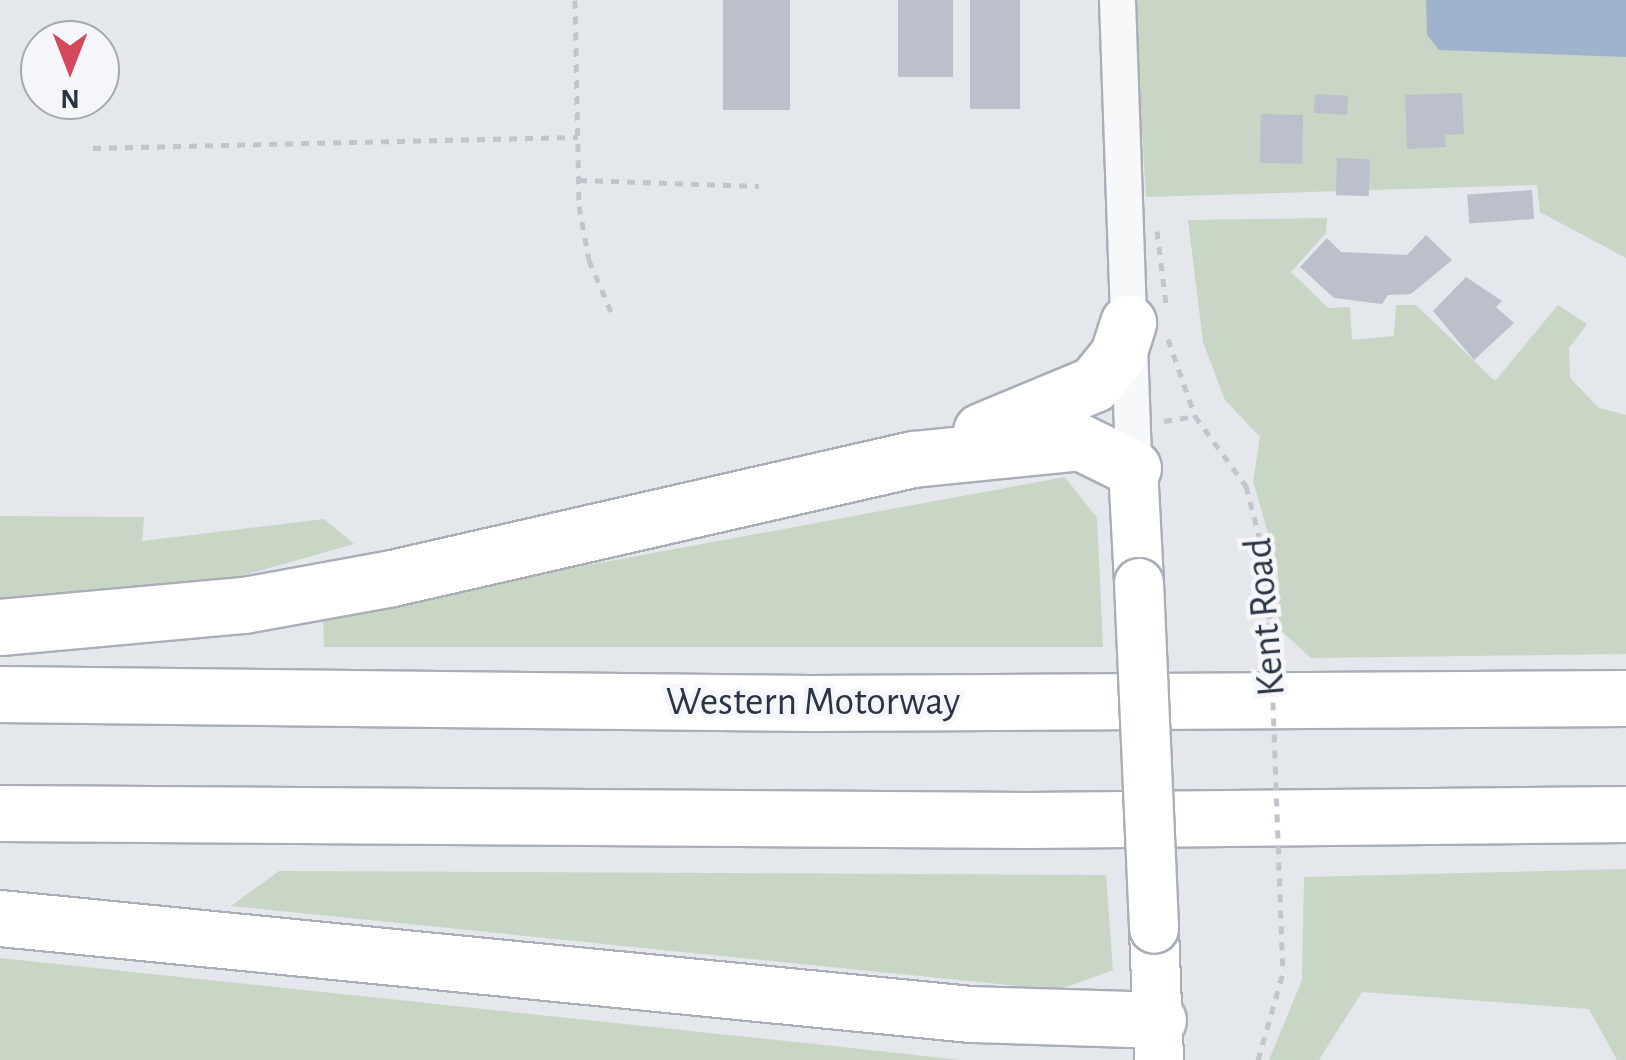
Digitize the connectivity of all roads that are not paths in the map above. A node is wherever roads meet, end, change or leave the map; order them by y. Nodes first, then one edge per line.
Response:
1 (1117, 0) edge
2 (1154, 324) junction
3 (914, 459) junction
4 (1133, 468) junction
5 (0, 627) edge
6 (0, 694) edge
7 (1626, 698) edge
8 (0, 813) edge
9 (1626, 814) edge
10 (0, 918) edge
11 (971, 1014) junction
12 (1159, 1040) edge
13 (1083, 1060) edge

1 - 2 street
2 - 3 highway
2 - 4 street
3 - 4 highway
3 - 5 highway
4 - 12 main road, bridge
6 - 7 highway, Western Motorway
8 - 9 highway
10 - 11 highway
11 - 12 highway
11 - 13 highway

